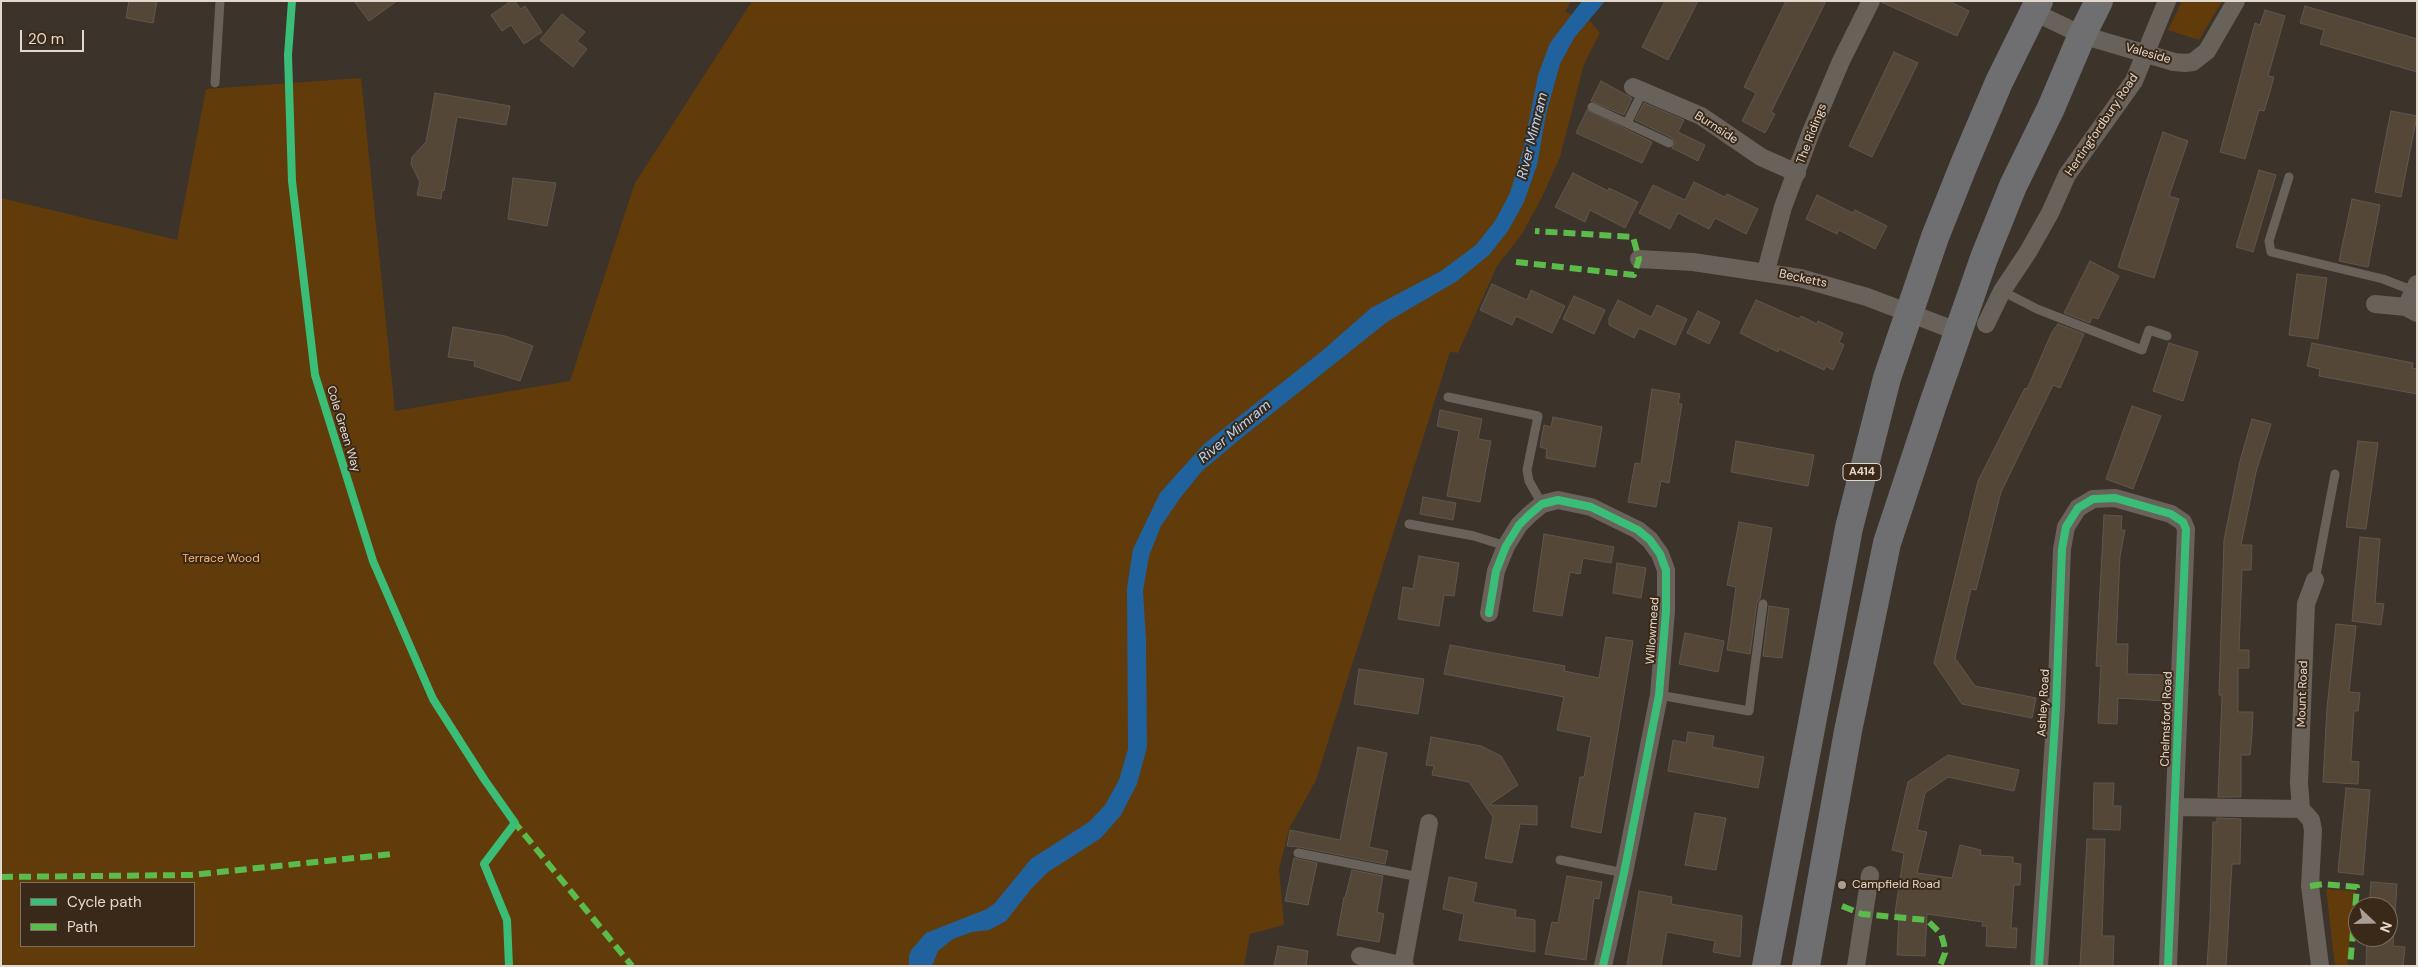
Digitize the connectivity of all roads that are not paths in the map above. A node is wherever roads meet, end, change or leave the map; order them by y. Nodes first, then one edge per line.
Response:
1 (220, 1) edge
2 (1871, 1) edge
3 (2099, 1) edge
4 (2166, 1) edge
5 (2236, 1) edge
6 (2036, 7) edge
7 (2082, 35) junction
8 (2146, 54) junction
9 (215, 83) dead end
10 (1638, 89) joint
11 (1592, 108) dead end
12 (1627, 124) junction
13 (1669, 143) dead end
14 (1797, 173) junction
15 (2289, 177) dead end
16 (1639, 259) dead end
17 (1766, 271) junction
18 (2415, 288) edge
19 (2002, 291) junction
20 (2375, 304) dead end
21 (2412, 310) edge
22 (1908, 314) junction
23 (1986, 324) dead end
24 (1959, 332) junction
25 (2167, 336) dead end
26 (1448, 397) dead end
27 (2335, 474) dead end
28 (1542, 504) junction
29 (2139, 504) joint
30 (1409, 524) dead end
31 (1506, 546) junction
32 (2315, 580) joint
33 (1763, 604) dead end
34 (1489, 613) dead end
35 (1659, 695) junction
36 (2176, 807) junction
37 (2301, 809) junction
38 (1429, 823) dead end
39 (1298, 853) dead end
40 (1560, 860) dead end
41 (1624, 873) junction
42 (1870, 875) dead end
43 (1419, 877) junction
44 (1360, 956) dead end
45 (1404, 966) edge
46 (1603, 966) edge
47 (1766, 966) edge
48 (1806, 966) edge
49 (1856, 966) edge
50 (2040, 966) edge
51 (2168, 966) edge
52 (2320, 966) edge

1 - 9 lane
2 - 14 street, The Ridings
3 - 7 highway
4 - 8 street, Hertingfordbury Road
5 - 8 street, Valeside
6 - 7 street, Valeside
6 - 22 highway, A414
7 - 8 street, Valeside
7 - 24 highway
8 - 19 street, Hertingfordbury Road
10 - 12 lane
10 - 14 street, Burnside
11 - 12 lane
12 - 13 lane
14 - 17 street, The Ridings
15 - 18 lane
16 - 17 street, Becketts
17 - 22 street, Becketts
18 - 21 street
19 - 23 street, Hertingfordbury Road
19 - 25 lane
20 - 21 street
22 - 24 street, Becketts
22 - 47 highway, A414
24 - 48 highway
26 - 28 lane
27 - 32 lane
28 - 31 street
28 - 35 street, Willowmead
29 - 36 street, Chelmsford Road
29 - 50 street, Ashley Road
30 - 31 lane
31 - 34 street
32 - 37 street, Mount Road
33 - 35 lane
35 - 41 street, Willowmead
36 - 37 street
36 - 51 street, Chelmsford Road
37 - 52 street, Mount Road
38 - 43 street
39 - 43 lane
40 - 41 lane
41 - 46 street, Willowmead
42 - 49 street
43 - 45 street
44 - 45 street

